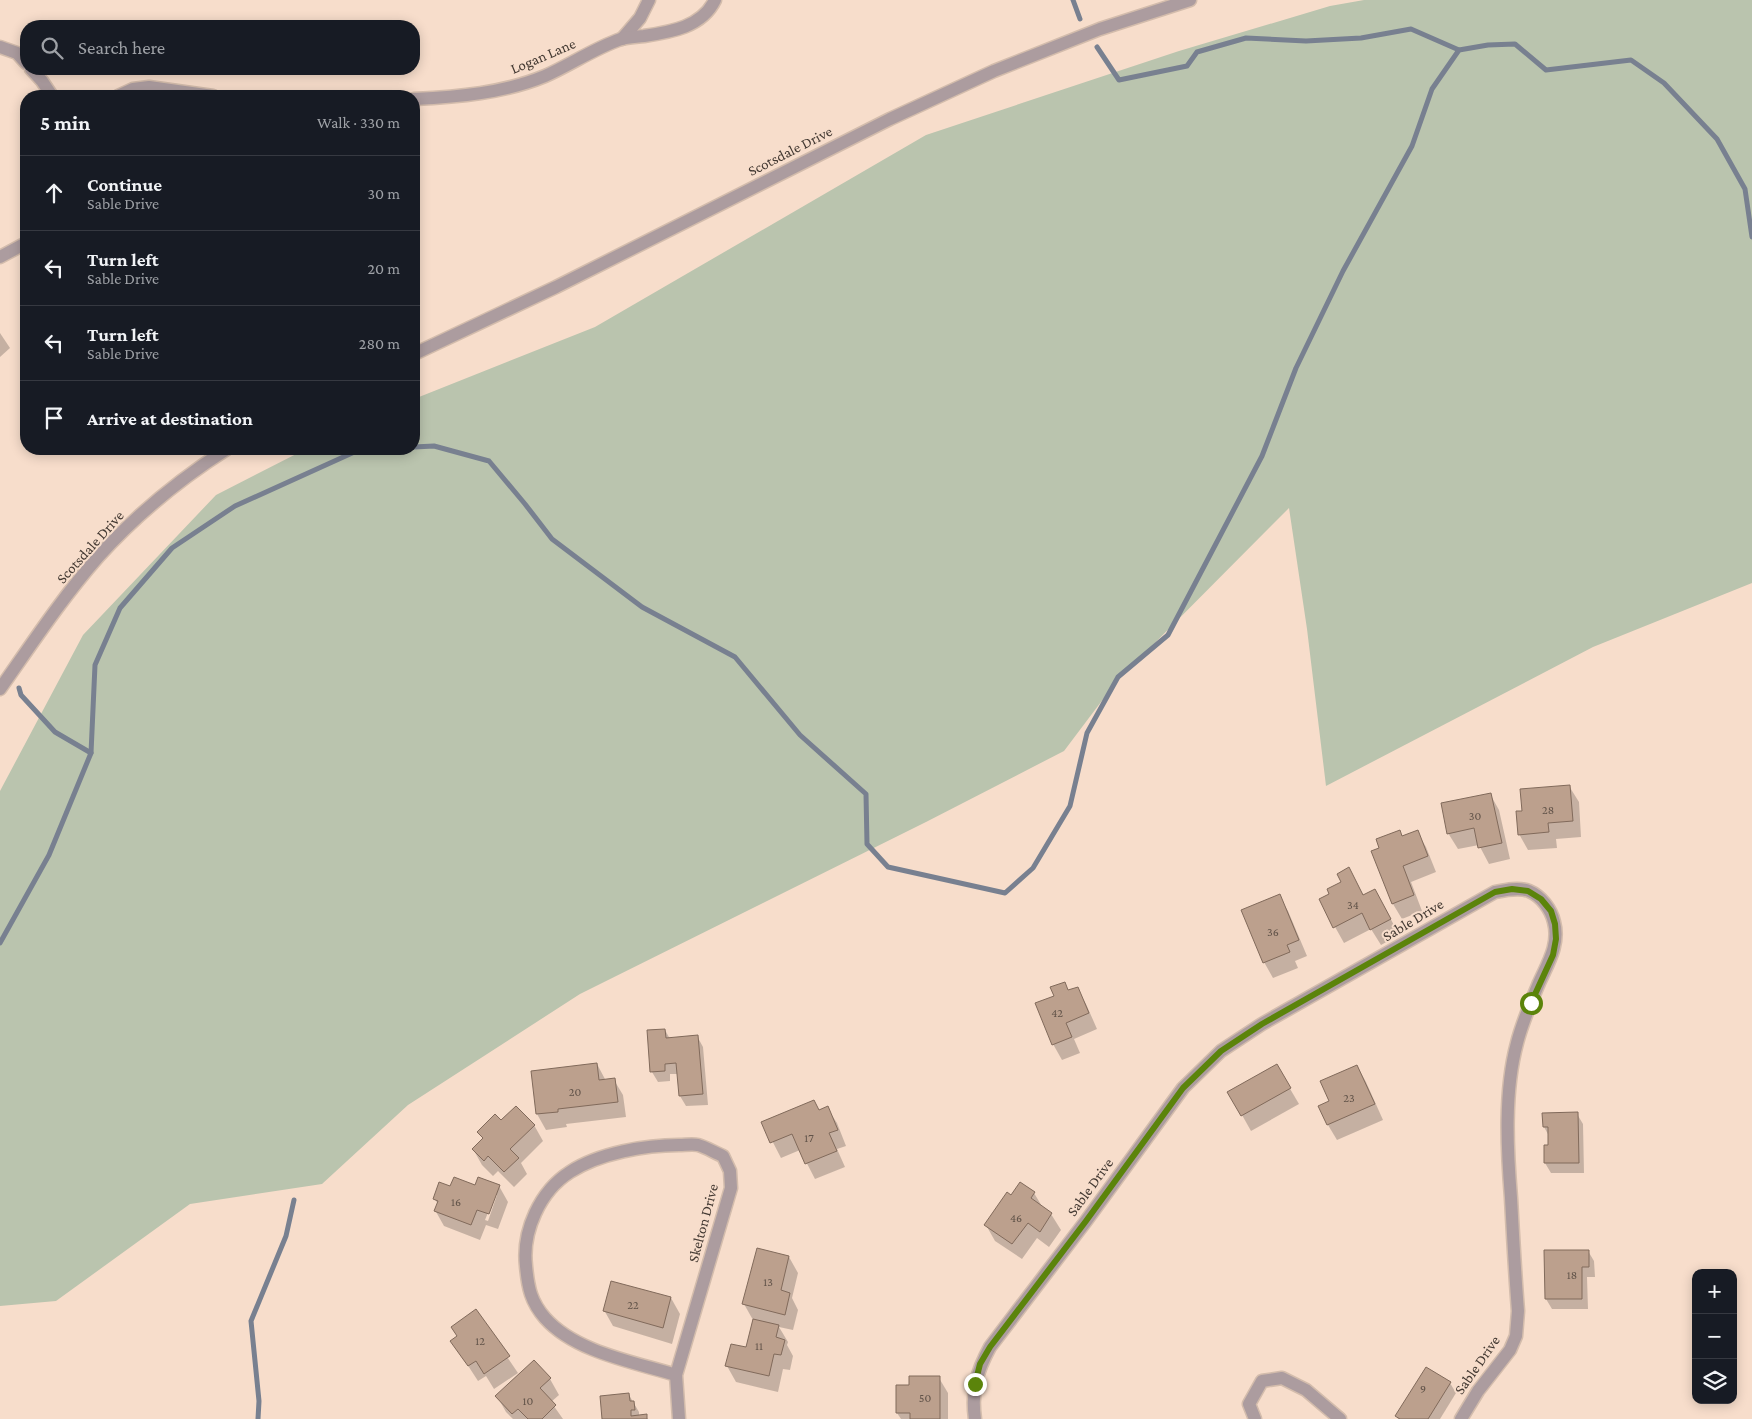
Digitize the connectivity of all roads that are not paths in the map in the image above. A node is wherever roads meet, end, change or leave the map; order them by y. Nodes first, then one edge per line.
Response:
1 (649, 0) edge
2 (715, 0) edge
3 (1186, 0) edge
4 (622, 39) junction
5 (0, 47) edge
6 (20, 56) edge
7 (37, 75) edge
8 (48, 90) edge
9 (131, 90) edge
10 (170, 90) edge
11 (420, 98) edge
12 (20, 245) edge
13 (0, 257) edge
14 (420, 351) edge
15 (217, 455) edge
16 (0, 689) edge
17 (676, 1375) junction
18 (679, 1419) edge
19 (975, 1419) edge
20 (1255, 1419) edge
21 (1340, 1419) edge
22 (1461, 1419) edge

1 - 4 street, Logan Lane
2 - 4 street, Logan Lane
3 - 14 street, Scotsdale Drive
4 - 11 street, Logan Lane
5 - 6 street
7 - 8 street
9 - 10 street
12 - 13 street
15 - 16 street, Scotsdale Drive
17 - 17 street, Skelton Drive
17 - 18 street, Skelton Drive
19 - 22 street, Sable Drive
20 - 21 street

